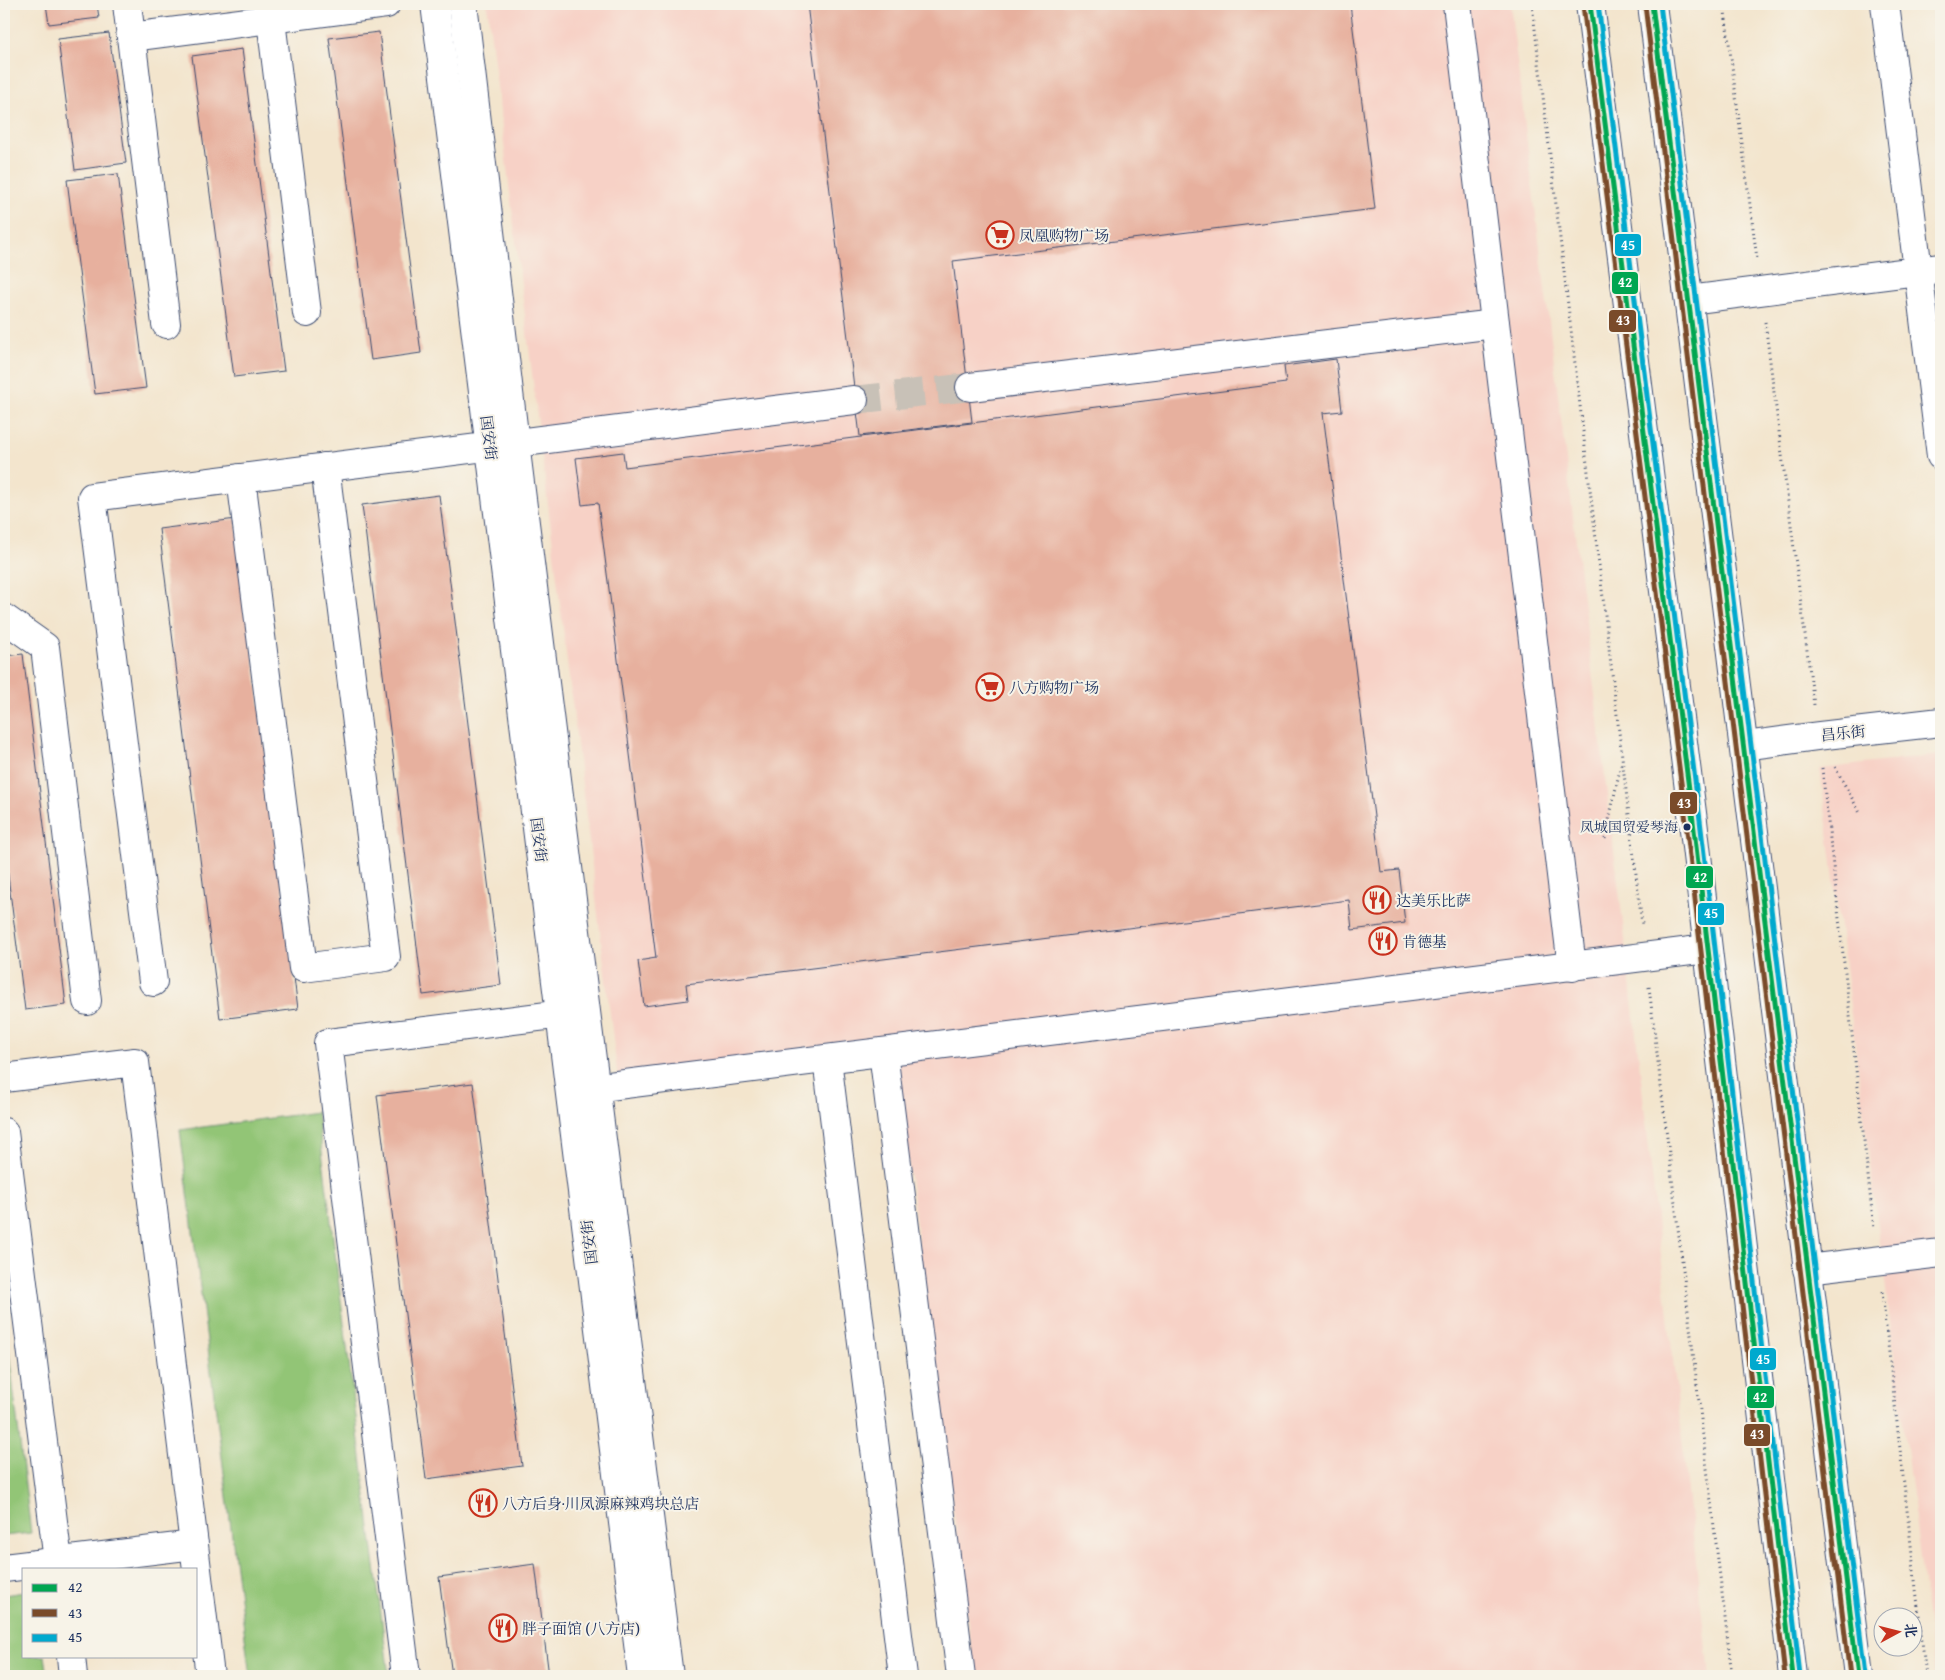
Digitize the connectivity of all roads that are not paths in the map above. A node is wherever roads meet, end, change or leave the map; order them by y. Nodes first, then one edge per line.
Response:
1 (127, 4) edge
2 (386, 4) edge
3 (435, 4) edge
4 (463, 4) edge
5 (1457, 4) edge
6 (1590, 4) edge
7 (1652, 4) edge
8 (1885, 4) edge
9 (270, 12) edge
10 (131, 37) junction
11 (1930, 270) edge
12 (1689, 300) junction
13 (307, 313) dead end
14 (166, 324) dead end
15 (1495, 324) junction
16 (970, 387) tunnel mouth
17 (854, 400) tunnel mouth
18 (502, 445) junction
19 (1941, 456) edge
20 (325, 467) junction
21 (241, 478) junction
22 (4, 618) edge
23 (1941, 722) edge
24 (1744, 746) junction
25 (1707, 949) junction
26 (1572, 967) junction
27 (153, 982) dead end
28 (86, 1001) dead end
29 (573, 1013) junction
30 (883, 1052) junction
31 (827, 1059) junction
32 (4, 1078) edge
33 (583, 1089) junction
34 (4, 1132) edge
35 (1941, 1253) edge
36 (1807, 1269) junction
37 (194, 1545) junction
38 (59, 1565) edge
39 (4, 1568) edge
40 (197, 1568) edge
41 (198, 1578) edge
42 (71, 1658) edge
43 (73, 1676) edge
44 (210, 1676) edge
45 (406, 1676) edge
46 (642, 1676) edge
47 (669, 1676) edge
48 (903, 1676) edge
49 (961, 1676) edge
50 (1793, 1676) edge
51 (1858, 1676) edge

1 - 10 street
2 - 9 street
3 - 18 street, 国安街
4 - 18 street, 国安街
5 - 15 street
6 - 25 street
7 - 12 street
8 - 11 street
9 - 10 street
9 - 13 street
10 - 14 street
11 - 12 street
11 - 19 street
12 - 24 street
15 - 16 street
15 - 26 street
17 - 18 street
18 - 20 street
18 - 29 street, 国安街
20 - 21 street
20 - 21 street
21 - 27 street
22 - 28 street
23 - 24 street, 昌乐街
24 - 36 street
25 - 26 street
25 - 50 street
26 - 30 street
29 - 33 street, 国安街
29 - 45 street
30 - 31 street
30 - 49 street
31 - 33 street
31 - 48 street
32 - 37 street
33 - 46 street, 国安街
33 - 47 street, 国安街
34 - 38 street
35 - 36 street
36 - 51 street
37 - 38 street
37 - 40 street
38 - 39 street
41 - 44 street
42 - 43 street

